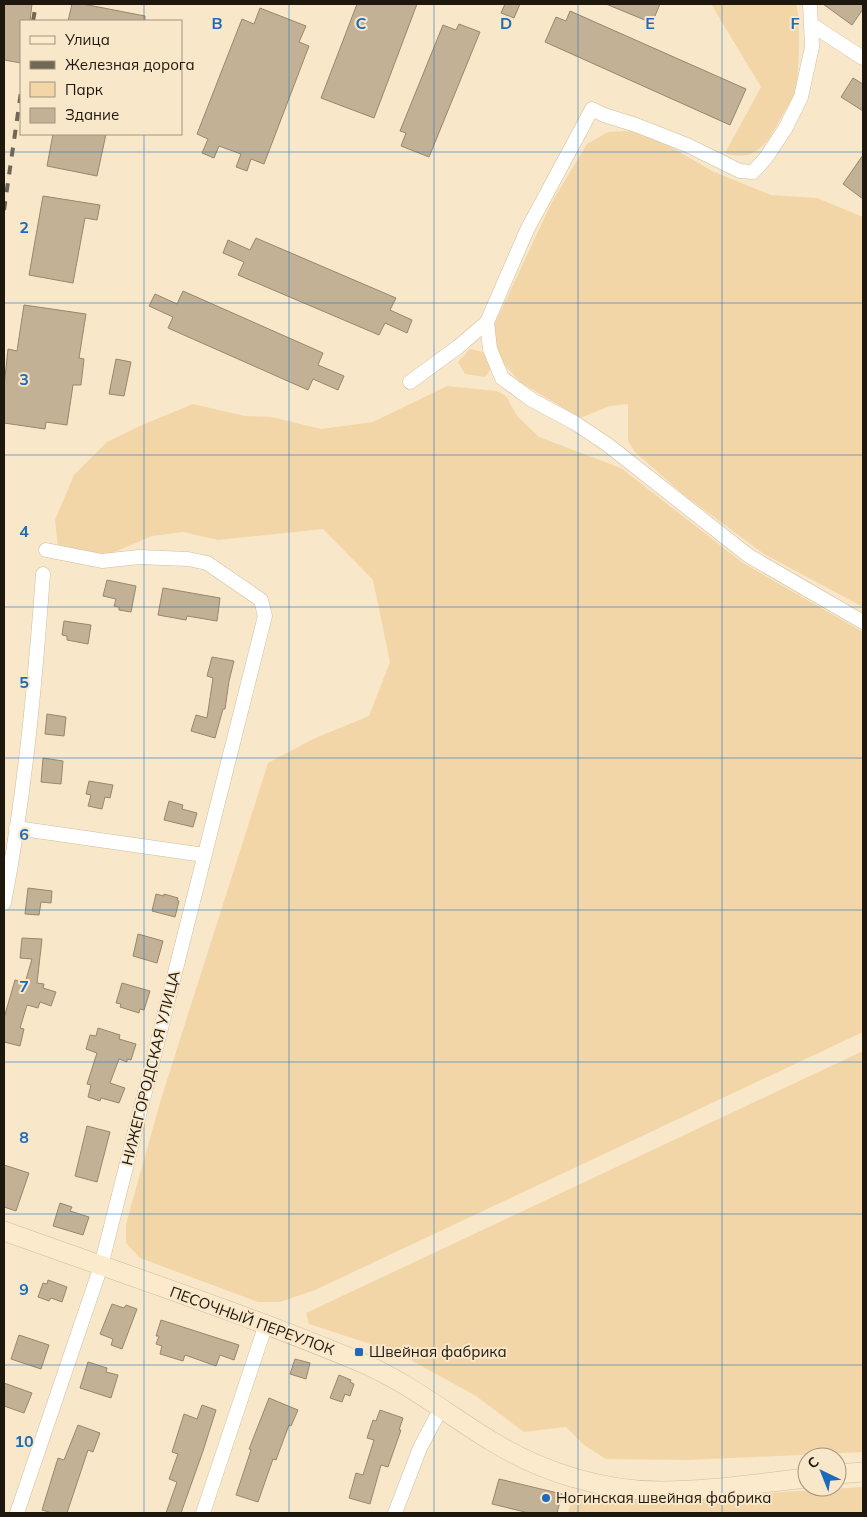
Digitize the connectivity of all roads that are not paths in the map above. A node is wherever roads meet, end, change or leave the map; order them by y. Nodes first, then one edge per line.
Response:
1 (810, 4) edge
2 (812, 25) junction
3 (863, 58) edge
4 (487, 322) junction
5 (410, 382) dead end
6 (46, 550) dead end
7 (43, 574) dead end
8 (863, 622) edge
9 (16, 828) junction
10 (204, 855) junction
11 (4, 903) edge
12 (4, 1231) edge
13 (101, 1266) junction
14 (266, 1324) junction
15 (441, 1408) junction
16 (863, 1472) edge
17 (847, 1473) edge
18 (797, 1479) edge
19 (17, 1513) edge
20 (203, 1513) edge
21 (394, 1513) edge

1 - 2 street
2 - 3 street
2 - 4 street
4 - 5 street
4 - 8 street
6 - 10 street, НИЖЕГОРОДСКАЯ УЛИЦА
7 - 9 street
9 - 10 street
9 - 11 street
10 - 13 street, НИЖЕГОРОДСКАЯ УЛИЦА
12 - 13 main road, ПЕСОЧНЫЙ ПЕРЕУЛОК
13 - 14 main road, ПЕСОЧНЫЙ ПЕРЕУЛОК
13 - 19 street, НИЖЕГОРОДСКАЯ УЛИЦА
14 - 15 main road, ПЕСОЧНЫЙ ПЕРЕУЛОК
14 - 20 street
15 - 18 main road, ПЕСОЧНЫЙ ПЕРЕУЛОК
15 - 21 street
16 - 17 main road

